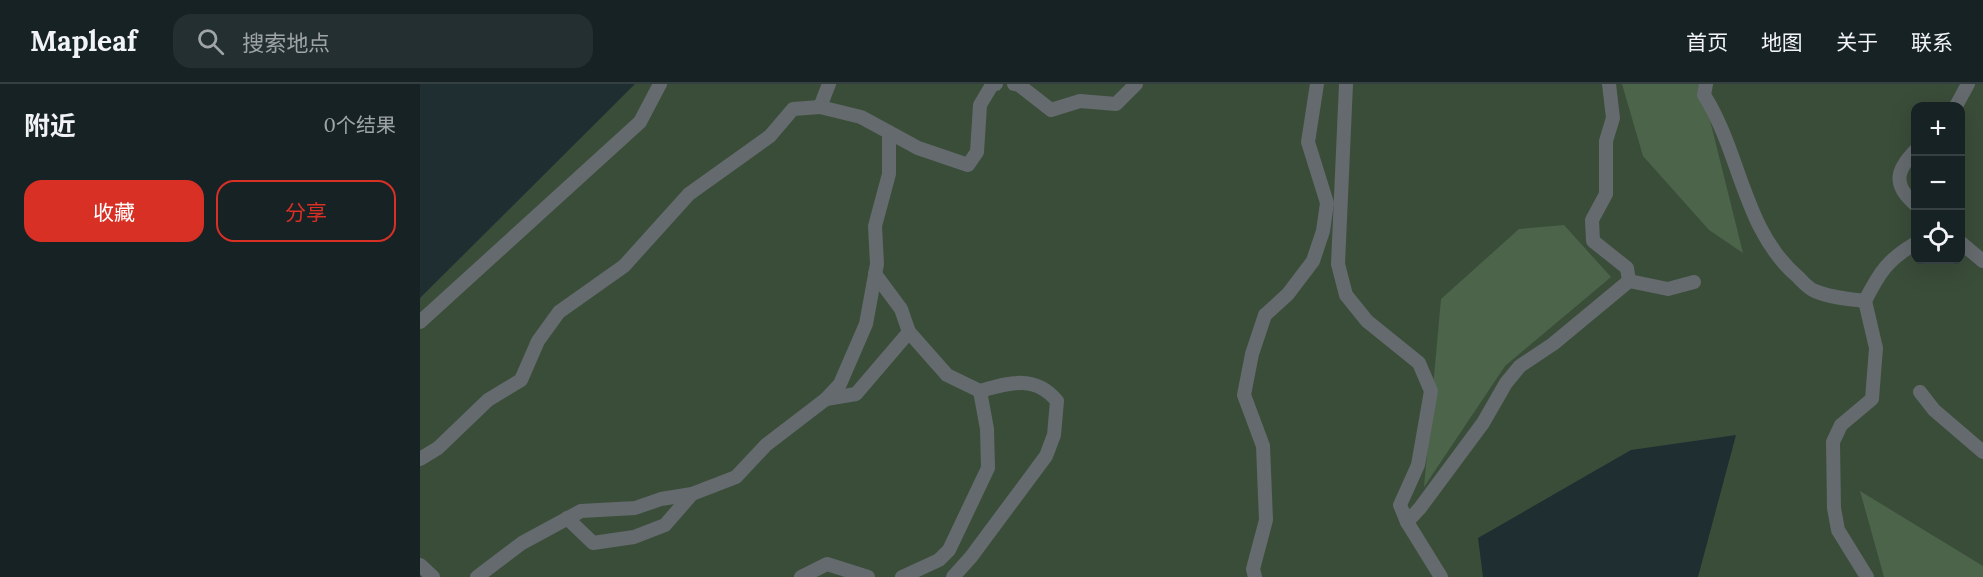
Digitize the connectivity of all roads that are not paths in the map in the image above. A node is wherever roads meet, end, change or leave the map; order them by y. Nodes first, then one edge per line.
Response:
1 (660, 84) edge
2 (829, 84) edge
3 (996, 84) edge
4 (1014, 84) edge
5 (1136, 84) edge
6 (1317, 84) edge
7 (1346, 84) edge
8 (1609, 84) edge
9 (1706, 84) edge
10 (1968, 84) edge
11 (1958, 102) edge
12 (820, 108) junction
13 (889, 132) junction
14 (1911, 155) edge
15 (1911, 201) edge
16 (1911, 246) edge
17 (1965, 246) edge
18 (1983, 261) edge
19 (875, 274) junction
20 (1629, 281) junction
21 (1694, 282) dead end
22 (1865, 301) junction
23 (420, 322) edge
24 (909, 332) junction
25 (980, 391) junction
26 (1920, 392) dead end
27 (826, 399) junction
28 (1983, 452) edge
29 (420, 459) edge
30 (692, 494) junction
31 (567, 518) junction
32 (1407, 522) junction
33 (420, 565) edge
34 (433, 577) edge
35 (477, 577) edge
36 (801, 577) edge
37 (868, 577) edge
38 (902, 577) edge
39 (953, 577) edge
40 (1255, 577) edge
41 (1441, 577) edge
42 (1867, 577) edge

1 - 23 street
2 - 12 street
3 - 13 street
4 - 5 street
6 - 40 street
7 - 32 street
8 - 20 street
9 - 22 street
10 - 11 street
12 - 13 street
12 - 29 street
13 - 19 street
14 - 15 street
16 - 22 street
17 - 18 street
19 - 24 street
19 - 27 street
20 - 21 street
20 - 32 street
22 - 42 street
24 - 25 street
24 - 27 street
25 - 38 street
25 - 39 street
26 - 28 street
27 - 30 street
30 - 31 street
30 - 31 street
31 - 35 street
32 - 41 street
33 - 34 street
36 - 37 street

